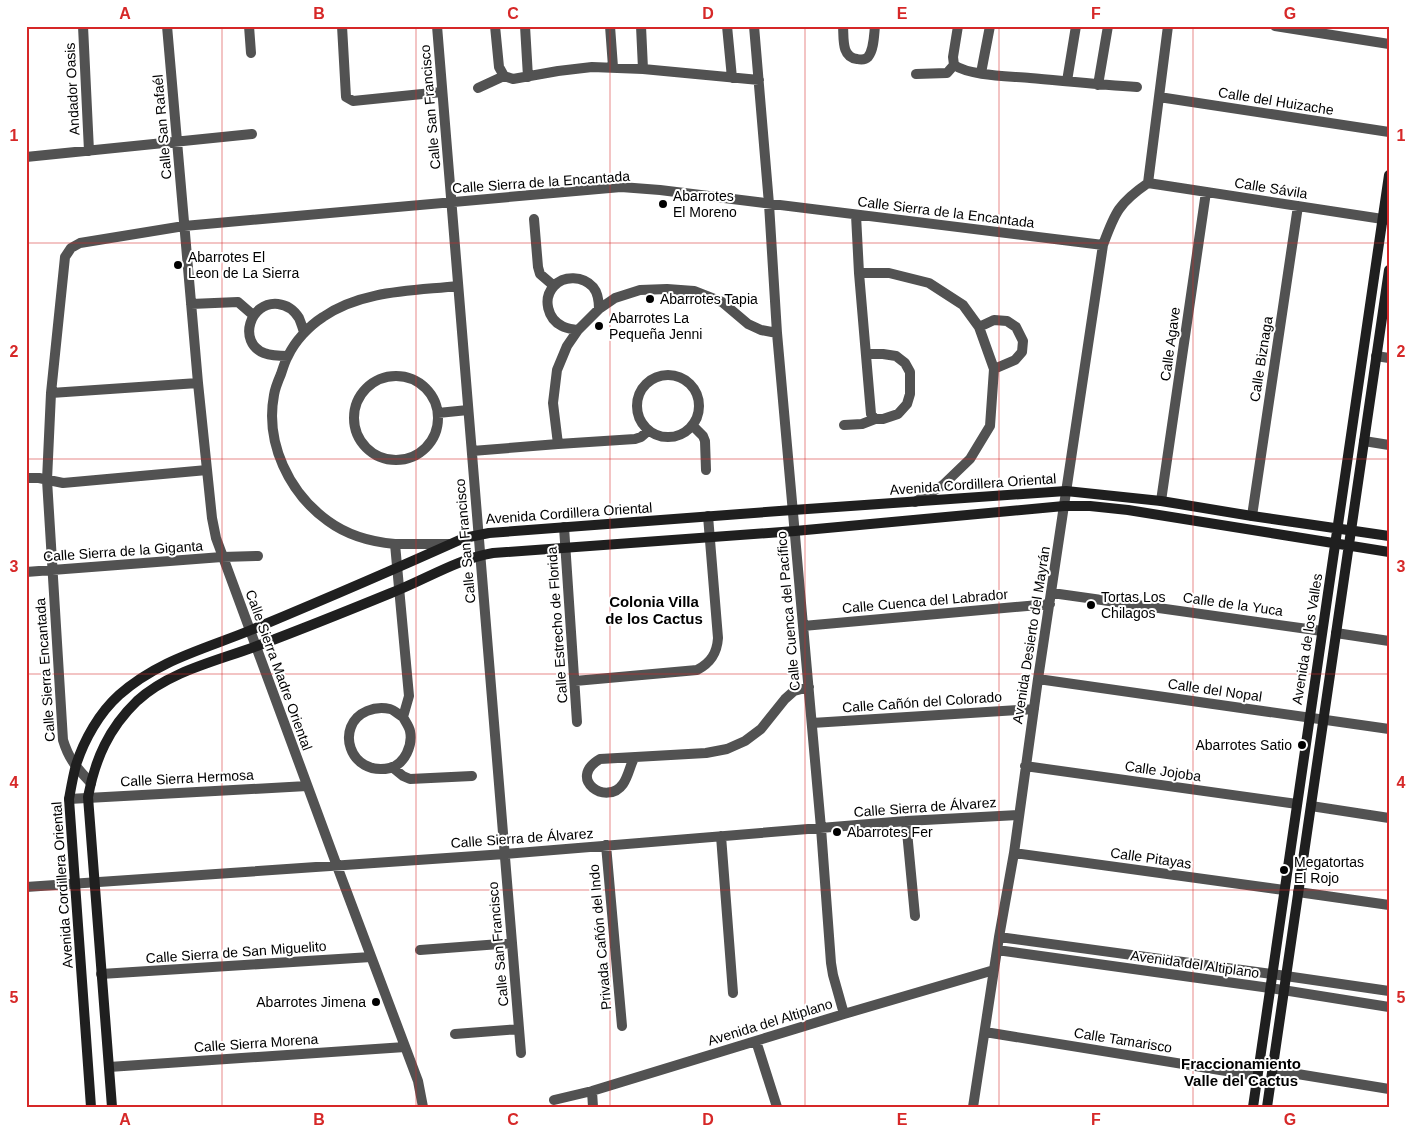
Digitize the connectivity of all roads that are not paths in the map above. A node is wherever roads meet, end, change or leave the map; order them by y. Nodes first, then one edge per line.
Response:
1 (83, 26) edge
2 (167, 26) edge
3 (249, 26) edge
4 (342, 26) edge
5 (437, 26) edge
6 (495, 26) edge
7 (525, 26) edge
8 (610, 26) edge
9 (641, 26) edge
10 (727, 26) edge
11 (754, 26) edge
12 (843, 26) edge
13 (875, 26) edge
14 (958, 26) edge
15 (990, 26) edge
16 (1076, 26) edge
17 (1108, 26) edge
18 (1168, 26) edge
19 (1274, 26) edge
20 (1389, 44) edge
21 (251, 53) dead end
22 (954, 65) junction
23 (613, 67) junction
24 (643, 69) junction
25 (981, 73) junction
26 (916, 74) dead end
27 (504, 76) junction
28 (528, 77) junction
29 (732, 78) junction
30 (759, 80) junction
31 (1067, 81) junction
32 (1098, 85) junction
33 (1137, 87) dead end
34 (478, 88) dead end
35 (442, 92) junction
36 (1159, 97) junction
37 (1389, 132) edge
38 (252, 134) dead end
39 (177, 142) junction
40 (89, 150) junction
41 (26, 157) edge
42 (1389, 175) edge
43 (1148, 182) junction
44 (1206, 192) junction
45 (451, 202) junction
46 (769, 204) junction
47 (1298, 206) junction
48 (856, 215) junction
49 (534, 219) dead end
50 (1386, 220) edge
51 (184, 226) junction
52 (1103, 245) junction
53 (70, 248) joint
54 (1389, 271) edge
55 (860, 273) junction
56 (458, 286) junction
57 (554, 286) junction
58 (191, 304) junction
59 (599, 309) junction
60 (253, 315) junction
61 (979, 327) junction
62 (578, 330) junction
63 (304, 333) junction
64 (777, 333) junction
65 (866, 354) junction
66 (288, 356) junction
67 (1376, 356) junction
68 (1389, 358) edge
69 (994, 369) junction
70 (198, 383) junction
71 (51, 393) junction
72 (468, 410) junction
73 (438, 413) junction
74 (875, 419) junction
75 (844, 425) dead end
76 (693, 426) junction
77 (648, 430) junction
78 (1364, 441) junction
79 (558, 444) junction
80 (1389, 445) edge
81 (472, 452) junction
82 (207, 470) junction
83 (706, 470) dead end
84 (26, 478) edge
85 (47, 480) junction
86 (1066, 491) junction
87 (1161, 501) junction
88 (915, 502) junction
89 (1064, 506) junction
90 (793, 510) junction
91 (708, 516) junction
92 (1252, 516) junction
93 (564, 527) junction
94 (1337, 528) junction
95 (1351, 530) junction
96 (795, 531) junction
97 (479, 534) junction
98 (1389, 536) edge
99 (710, 537) junction
100 (395, 544) junction
101 (450, 544) junction
102 (1335, 544) junction
103 (1349, 546) junction
104 (565, 548) junction
105 (1389, 552) edge
106 (480, 555) junction
107 (258, 556) dead end
108 (222, 557) junction
109 (398, 567) junction
110 (52, 570) junction
111 (26, 572) edge
112 (399, 590) junction
113 (1052, 593) junction
114 (1050, 604) junction
115 (803, 626) junction
116 (1322, 630) junction
117 (250, 631) junction
118 (1336, 633) junction
119 (1389, 641) edge
120 (255, 646) junction
121 (1038, 679) junction
122 (575, 682) junction
123 (809, 686) junction
124 (1034, 709) junction
125 (1309, 716) junction
126 (403, 717) junction
127 (1323, 719) junction
128 (577, 722) dead end
129 (812, 723) junction
130 (1389, 729) edge
131 (634, 758) junction
132 (76, 766) junction
133 (1025, 766) junction
134 (392, 767) junction
135 (472, 776) dead end
136 (91, 783) junction
137 (307, 786) junction
138 (88, 797) junction
139 (69, 799) junction
140 (1297, 804) junction
141 (1311, 806) junction
142 (1019, 815) junction
143 (1389, 818) edge
144 (906, 821) junction
145 (821, 828) junction
146 (721, 836) junction
147 (606, 845) junction
148 (1014, 853) junction
149 (505, 854) junction
150 (337, 866) junction
151 (95, 882) junction
152 (74, 884) junction
153 (26, 887) edge
154 (1284, 890) junction
155 (1298, 892) junction
156 (1389, 905) edge
157 (915, 916) dead end
158 (999, 937) junction
159 (512, 943) junction
160 (420, 950) dead end
161 (997, 950) junction
162 (371, 957) junction
163 (994, 970) junction
164 (102, 974) junction
165 (1272, 974) junction
166 (1286, 976) junction
167 (1270, 988) junction
168 (1284, 991) junction
169 (1389, 991) edge
170 (733, 993) dead end
171 (1389, 1007) edge
172 (844, 1014) junction
173 (622, 1026) dead end
174 (519, 1029) junction
175 (985, 1032) junction
176 (456, 1034) dead end
177 (756, 1041) junction
178 (405, 1047) junction
179 (521, 1053) dead end
180 (108, 1067) junction
181 (1272, 1070) junction
182 (1257, 1076) junction
183 (1389, 1088) edge
184 (592, 1091) junction
185 (554, 1100) dead end
186 (91, 1107) edge
187 (112, 1107) edge
188 (423, 1107) edge
189 (594, 1107) edge
190 (777, 1107) edge
191 (973, 1107) edge
192 (1252, 1107) edge
193 (1267, 1107) edge

1 - 40 street, Andador Oasis
2 - 39 street, Calle San Rafaél
3 - 21 street
4 - 35 street
5 - 35 street, Calle San Francisco
6 - 27 street
7 - 28 street
8 - 23 street
9 - 24 street
10 - 29 street
11 - 30 street, Calle Cuenca del Pacífico
12 - 13 street
14 - 22 street
15 - 25 street
16 - 31 street
17 - 32 street
18 - 36 street
19 - 20 street
22 - 25 street
22 - 26 street
23 - 24 street
23 - 28 street
24 - 29 street
25 - 31 street
27 - 28 street
27 - 34 street
29 - 30 street
30 - 46 street, Calle Cuenca del Pacífico
31 - 32 street
32 - 33 street
35 - 45 street, Calle San Francisco
36 - 37 street, Calle del Huizache
36 - 43 street
38 - 39 street
39 - 40 street
39 - 51 street, Calle San Rafaél
40 - 41 street
42 - 50 street, Avenida de los Valles
43 - 44 street, Calle Sávila
43 - 52 street, Avenida Desierto del Mayrán
44 - 47 street, Calle Sávila
44 - 87 street, Calle Agave
45 - 46 street, Calle Sierra de la Encantada
45 - 51 street, Calle Sierra de la Encantada
45 - 56 street, Calle San Francisco
46 - 48 street, Calle Sierra de la Encantada
46 - 64 street, Calle Cuenca del Pacífico
47 - 50 street, Calle Sávila
47 - 92 street, Calle Biznaga
48 - 52 street, Calle Sierra de la Encantada
48 - 55 street
49 - 57 street
50 - 94 street, Avenida de los Valles
51 - 53 street, Calle Sierra de la Encantada
51 - 58 street, Calle Sierra Madre Oriental
52 - 86 street, Avenida Desierto del Mayrán
53 - 71 street, Calle Sierra Encantada
54 - 67 street, Avenida de los Valles
55 - 61 street
55 - 65 street
56 - 63 street
56 - 72 street, Calle San Francisco
57 - 59 street
57 - 62 street
58 - 60 street
58 - 70 street, Calle Sierra Madre Oriental
59 - 62 street
59 - 64 street
60 - 63 street
60 - 66 street
61 - 69 street
61 - 69 street
62 - 79 street
63 - 66 street
64 - 90 street, Calle Cuenca del Pacífico
65 - 74 street
65 - 74 street
66 - 100 street
67 - 68 street
67 - 78 street, Avenida de los Valles
69 - 88 street
70 - 71 street
70 - 82 street, Calle Sierra Madre Oriental
71 - 85 street, Calle Sierra Encantada
72 - 73 street
72 - 81 street, Calle San Francisco
73 - 73 street
74 - 75 street
76 - 77 street
76 - 77 street
76 - 83 street
77 - 79 street
78 - 80 street
78 - 95 street, Avenida de los Valles
79 - 81 street
81 - 97 street, Calle San Francisco
82 - 85 street
82 - 108 street, Calle Sierra Madre Oriental
84 - 85 street
85 - 110 street, Calle Sierra Encantada
86 - 87 street, Avenida Cordillera Oriental
86 - 88 street, Avenida Cordillera Oriental
86 - 89 street, Avenida Desierto del Mayrán
87 - 92 street, Avenida Cordillera Oriental
88 - 90 street, Avenida Cordillera Oriental
89 - 96 street, Avenida Cordillera Oriental
89 - 102 street, Avenida Cordillera Oriental
89 - 113 street, Avenida Desierto del Mayrán
90 - 91 street, Avenida Cordillera Oriental
90 - 96 street, Calle Cuenca del Pacífico
91 - 93 street, Avenida Cordillera Oriental
91 - 99 street
92 - 94 street, Avenida Cordillera Oriental
93 - 97 street, Avenida Cordillera Oriental
93 - 104 street, Calle Estrecho de Florida
94 - 95 street, Avenida Cordillera Oriental
94 - 102 street, Avenida de los Valles
95 - 98 street, Avenida Cordillera Oriental
95 - 103 street, Avenida de los Valles
96 - 99 street, Avenida Cordillera Oriental
96 - 115 street, Calle Cuenca del Pacífico
97 - 101 street, Avenida Cordillera Oriental
97 - 106 street, Calle San Francisco
99 - 104 street, Avenida Cordillera Oriental
99 - 122 street
100 - 101 street
100 - 109 street
101 - 109 street, Avenida Cordillera Oriental
102 - 103 street, Avenida Cordillera Oriental
102 - 116 street, Avenida de los Valles
103 - 105 street, Avenida Cordillera Oriental
103 - 118 street, Avenida de los Valles
104 - 106 street, Avenida Cordillera Oriental
104 - 122 street, Calle Estrecho de Florida
106 - 112 street, Avenida Cordillera Oriental
106 - 149 street, Calle San Francisco
107 - 108 street, Calle Sierra de la Giganta
108 - 110 street, Calle Sierra de la Giganta
108 - 117 street, Calle Sierra Madre Oriental
109 - 112 street
109 - 117 street, Avenida Cordillera Oriental
110 - 111 street, Calle Sierra de la Giganta
110 - 132 street, Calle Sierra Encantada
112 - 120 street, Avenida Cordillera Oriental
112 - 126 street
113 - 114 street, Avenida Desierto del Mayrán
113 - 116 street, Calle de la Yuca
114 - 115 street, Calle Cuenca del Labrador
114 - 121 street, Avenida Desierto del Mayrán
115 - 123 street, Calle Cuenca del Pacífico
116 - 125 street, Avenida de los Valles
117 - 120 street, Calle Sierra Madre Oriental
117 - 132 street, Avenida Cordillera Oriental
118 - 119 street
118 - 127 street, Avenida de los Valles
120 - 136 street, Avenida Cordillera Oriental
120 - 137 street, Calle Sierra Madre Oriental
121 - 124 street, Avenida Desierto del Mayrán
121 - 125 street, Calle del Nopal
122 - 128 street, Calle Estrecho de Florida
123 - 129 street, Calle Cuenca del Pacífico
123 - 131 street
124 - 129 street, Calle Cañón del Colorado
124 - 133 street, Avenida Desierto del Mayrán
125 - 127 street, Calle del Nopal
125 - 140 street, Avenida de los Valles
126 - 134 street
126 - 134 street
127 - 130 street, Calle del Nopal
127 - 141 street, Avenida de los Valles
129 - 145 street, Calle Cuenca del Pacífico
131 - 131 street
132 - 136 street, Calle Sierra Encantada
132 - 139 street, Avenida Cordillera Oriental
133 - 140 street, Calle Jojoba
133 - 142 street, Avenida Desierto del Mayrán
134 - 135 street
136 - 138 street, Avenida Cordillera Oriental
137 - 138 street, Calle Sierra Hermosa
137 - 150 street, Calle Sierra Madre Oriental
138 - 139 street, Calle Sierra Hermosa
138 - 151 street, Avenida Cordillera Oriental
139 - 152 street, Avenida Cordillera Oriental
140 - 154 street, Avenida de los Valles
141 - 143 street
141 - 155 street, Avenida de los Valles
142 - 144 street, Calle Sierra de Álvarez
142 - 148 street, Avenida Desierto del Mayrán
144 - 145 street, Calle Sierra de Álvarez
144 - 157 street
145 - 146 street, Calle Sierra de Álvarez
145 - 172 street, Calle Cuenca del Pacífico
146 - 147 street, Calle Sierra de Álvarez
146 - 170 street
147 - 149 street, Calle Sierra de Álvarez
147 - 173 street, Privada Cañón del Indo
148 - 154 street, Calle Pitayas
148 - 158 street, Avenida Desierto del Mayrán
149 - 150 street, Calle Sierra de Álvarez
149 - 159 street, Calle San Francisco
150 - 151 street, Calle Sierra de Álvarez
150 - 162 street, Calle Sierra Madre Oriental
151 - 152 street, Calle Sierra de Álvarez
151 - 164 street, Avenida Cordillera Oriental
152 - 153 street, Calle Sierra de Álvarez
152 - 186 street, Avenida Cordillera Oriental
154 - 165 street, Avenida de los Valles
155 - 156 street
155 - 166 street, Avenida de los Valles
158 - 161 street, Avenida Desierto del Mayrán
158 - 165 street, Avenida del Altiplano
159 - 160 street
159 - 174 street, Calle San Francisco
161 - 163 street, Avenida Desierto del Mayrán
161 - 167 street, Avenida del Altiplano
162 - 164 street, Calle Sierra de San Miguelito
162 - 178 street, Calle Sierra Madre Oriental
163 - 172 street, Avenida del Altiplano
163 - 175 street, Avenida Desierto del Mayrán
164 - 180 street, Avenida Cordillera Oriental
165 - 166 street, Avenida del Altiplano
165 - 167 street, Avenida de los Valles
166 - 168 street, Avenida de los Valles
166 - 169 street, Avenida del Altiplano
167 - 168 street, Avenida del Altiplano
167 - 182 street, Avenida de los Valles
168 - 171 street, Avenida del Altiplano
168 - 181 street, Avenida de los Valles
172 - 177 street, Avenida del Altiplano
174 - 176 street
174 - 179 street, Calle San Francisco
175 - 182 street, Calle Tamarisco
175 - 191 street, Avenida Desierto del Mayrán
177 - 184 street, Avenida del Altiplano
177 - 190 street
178 - 180 street, Calle Sierra Morena
178 - 188 street, Calle Sierra Madre Oriental
180 - 187 street, Avenida Cordillera Oriental
181 - 183 street
181 - 193 street, Avenida de los Valles
182 - 192 street, Avenida de los Valles
184 - 185 street, Avenida del Altiplano
184 - 189 street

